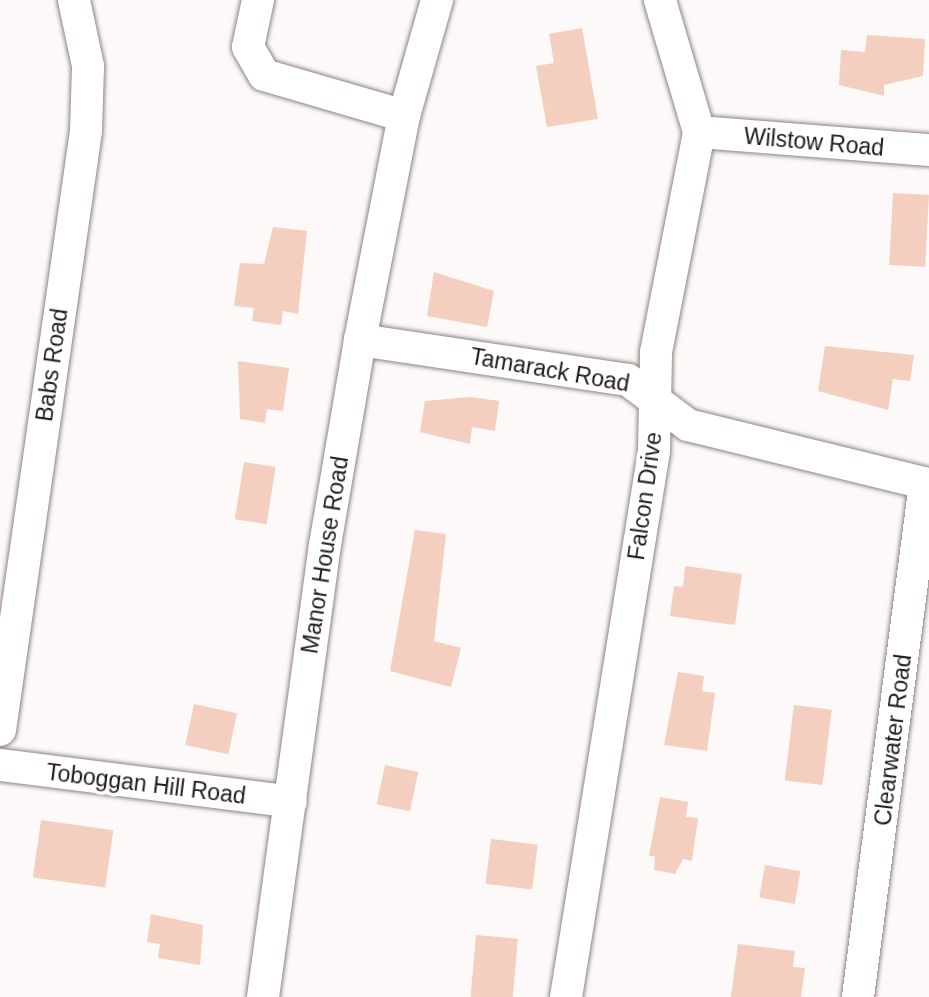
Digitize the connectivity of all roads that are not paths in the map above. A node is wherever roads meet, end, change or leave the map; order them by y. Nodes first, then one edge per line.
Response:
1 (74, 0) edge
2 (258, 0) edge
3 (437, 0) edge
4 (660, 0) edge
5 (404, 116) junction
6 (699, 132) junction
7 (929, 150) edge
8 (360, 340) junction
9 (655, 400) junction
10 (927, 484) edge
11 (0, 730) edge
12 (0, 765) edge
13 (291, 802) junction
14 (263, 997) edge
15 (566, 997) edge
16 (858, 997) edge

1 - 11 street, Babs Road
2 - 5 street
3 - 5 street, Manor House Road
4 - 6 street, Falcon Drive
5 - 8 street, Manor House Road
6 - 7 street, Wilstow Road
6 - 9 street, Falcon Drive
8 - 9 street, Tamarack Road
8 - 13 street, Manor House Road
9 - 10 street, Tamarack Road
9 - 15 street, Falcon Drive
10 - 16 street, Clearwater Road
12 - 13 street, Toboggan Hill Road
13 - 14 street, Manor House Road

